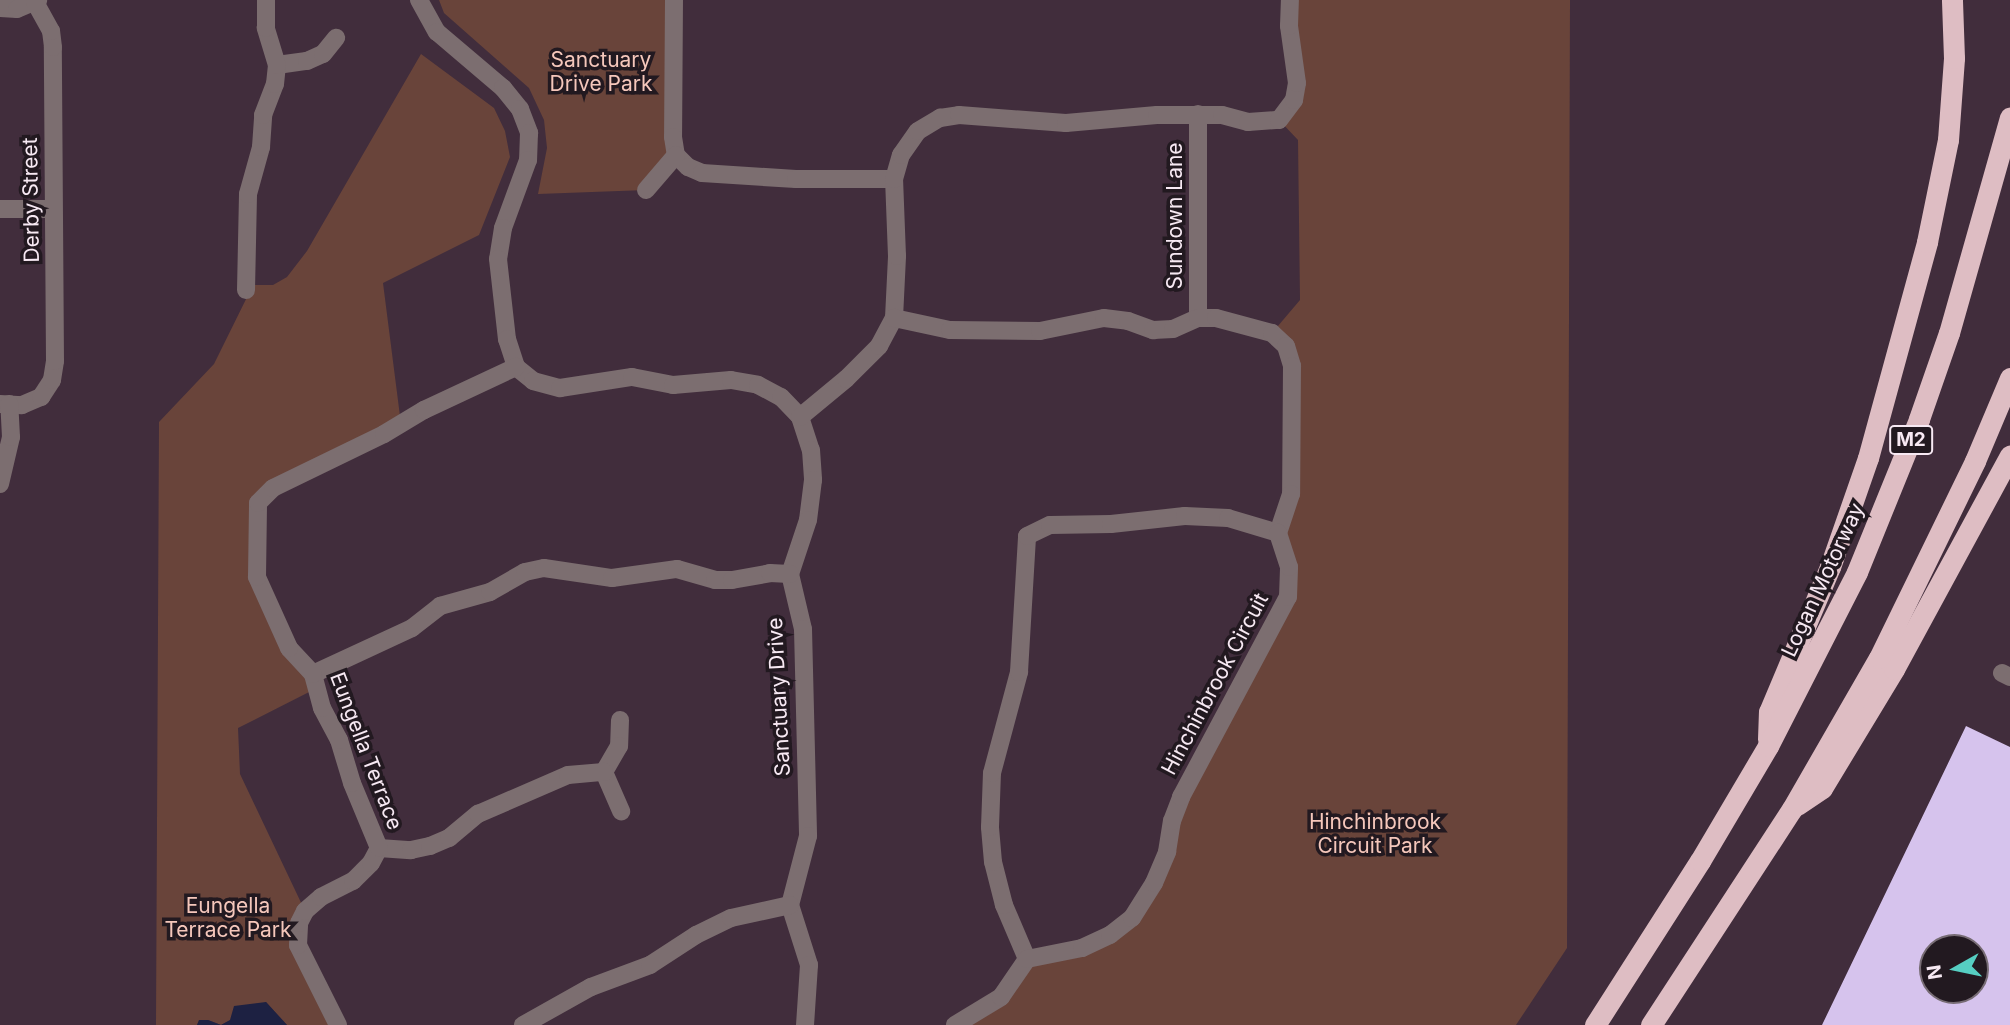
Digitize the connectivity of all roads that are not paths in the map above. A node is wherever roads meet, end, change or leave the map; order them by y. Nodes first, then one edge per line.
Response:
1 (266, 0) edge
2 (419, 0) edge
3 (674, 0) edge
4 (1290, 0) edge
5 (1952, 0) edge
6 (37, 1) edge
7 (0, 8) edge
8 (336, 38) dead end
9 (277, 65) junction
10 (1198, 114) junction
11 (2010, 117) edge
12 (676, 155) junction
13 (894, 179) junction
14 (646, 190) dead end
15 (0, 209) edge
16 (52, 209) junction
17 (246, 290) dead end
18 (894, 318) junction
19 (1198, 318) junction
20 (516, 367) junction
21 (2010, 378) edge
22 (4, 404) edge
23 (800, 417) junction
24 (2010, 455) edge
25 (0, 484) edge
26 (1278, 533) junction
27 (790, 574) junction
28 (313, 674) junction
29 (620, 720) dead end
30 (1768, 746) junction
31 (604, 772) junction
32 (1792, 808) junction
33 (621, 811) dead end
34 (379, 848) junction
35 (790, 905) junction
36 (1027, 960) junction
37 (338, 1025) edge
38 (523, 1025) edge
39 (805, 1025) edge
40 (955, 1025) edge
41 (1595, 1025) edge
42 (1651, 1025) edge

1 - 9 street
2 - 20 street
3 - 12 street
4 - 10 street
5 - 30 highway
6 - 7 street
6 - 16 street, Derby Street
8 - 9 street
9 - 17 street
10 - 13 street
10 - 19 street, Sundown Lane
11 - 30 highway, Logan Motorway / M2
12 - 13 street
12 - 14 street
13 - 18 street
15 - 16 street
16 - 22 street, Derby Street
18 - 19 street
18 - 23 street
19 - 26 street
20 - 23 street
20 - 28 street, Eungella Terrace
21 - 32 highway
22 - 25 street
23 - 27 street
24 - 32 highway
26 - 36 street, Hinchinbrook Circuit
26 - 36 street
27 - 28 street
27 - 35 street, Sanctuary Drive
28 - 34 street, Eungella Terrace
29 - 31 street
30 - 41 highway, Logan Motorway / M2
31 - 33 street
31 - 34 street
32 - 42 highway
34 - 37 street, Eungella Terrace
35 - 38 street
35 - 39 street
36 - 40 street

